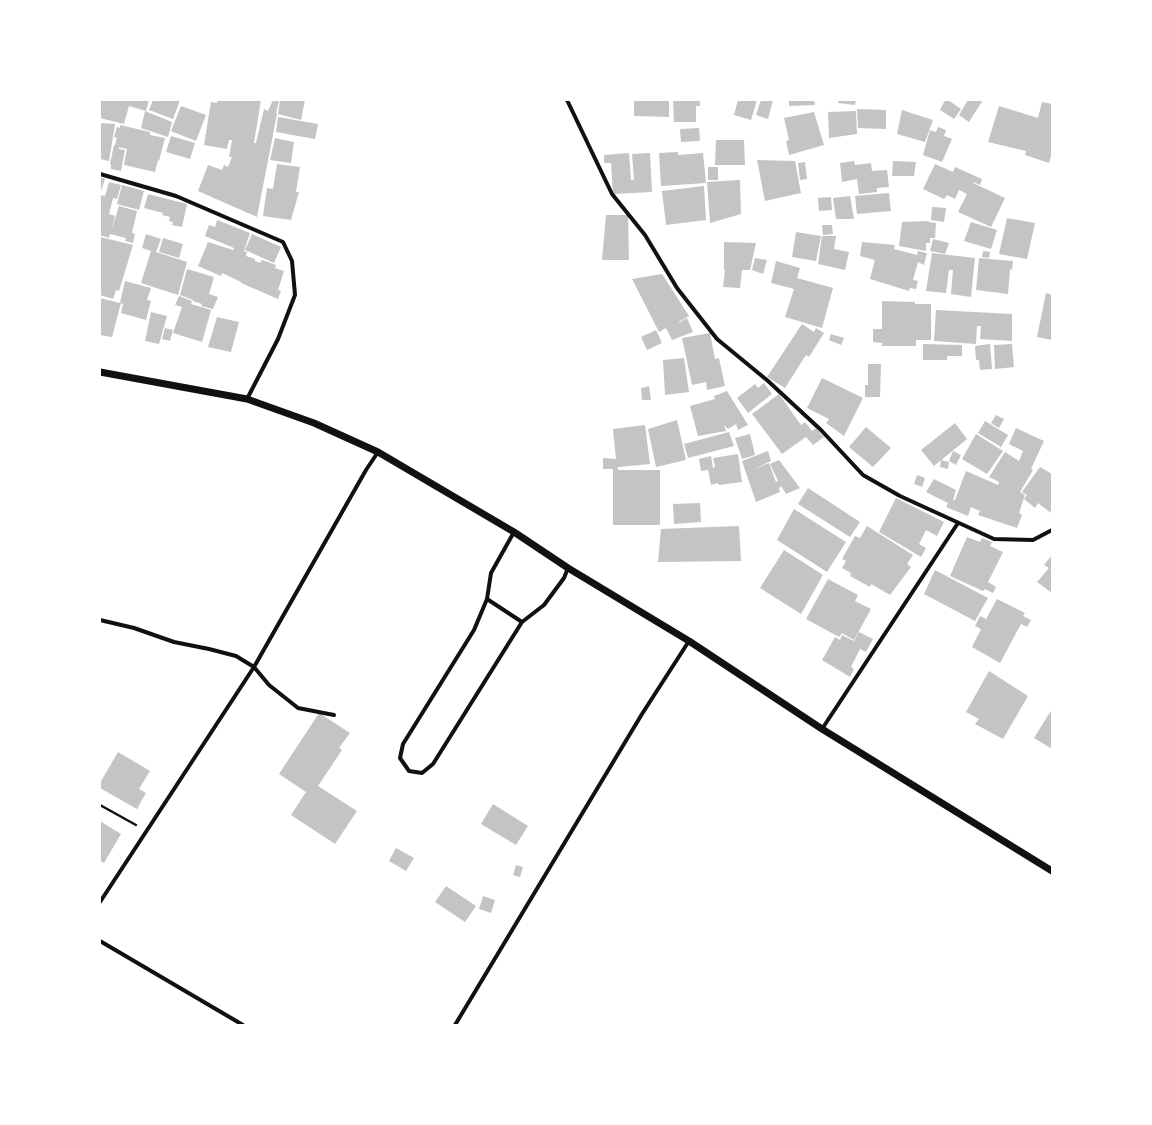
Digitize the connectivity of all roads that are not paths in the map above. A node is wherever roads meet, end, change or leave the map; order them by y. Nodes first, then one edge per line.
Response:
1 (567, 100) edge
2 (100, 174) edge
3 (100, 372) edge
4 (247, 399) junction
5 (378, 452) junction
6 (958, 523) junction
7 (1052, 530) edge
8 (514, 532) junction
9 (568, 568) junction
10 (487, 599) junction
11 (100, 620) edge
12 (522, 622) junction
13 (689, 641) junction
14 (254, 667) junction
15 (334, 716) dead end
16 (822, 729) junction
17 (1052, 871) edge
18 (100, 902) edge
19 (100, 941) edge
20 (243, 1025) edge
21 (455, 1025) edge

1 - 6 street
2 - 4 street
3 - 4 street
4 - 5 street
5 - 8 street
5 - 14 street
6 - 7 street
6 - 16 street
8 - 9 street
8 - 10 street
9 - 12 street
9 - 13 street
10 - 12 street
10 - 12 street
11 - 14 street
13 - 16 street
13 - 21 street
14 - 15 street
14 - 18 street
16 - 17 street
19 - 20 street

